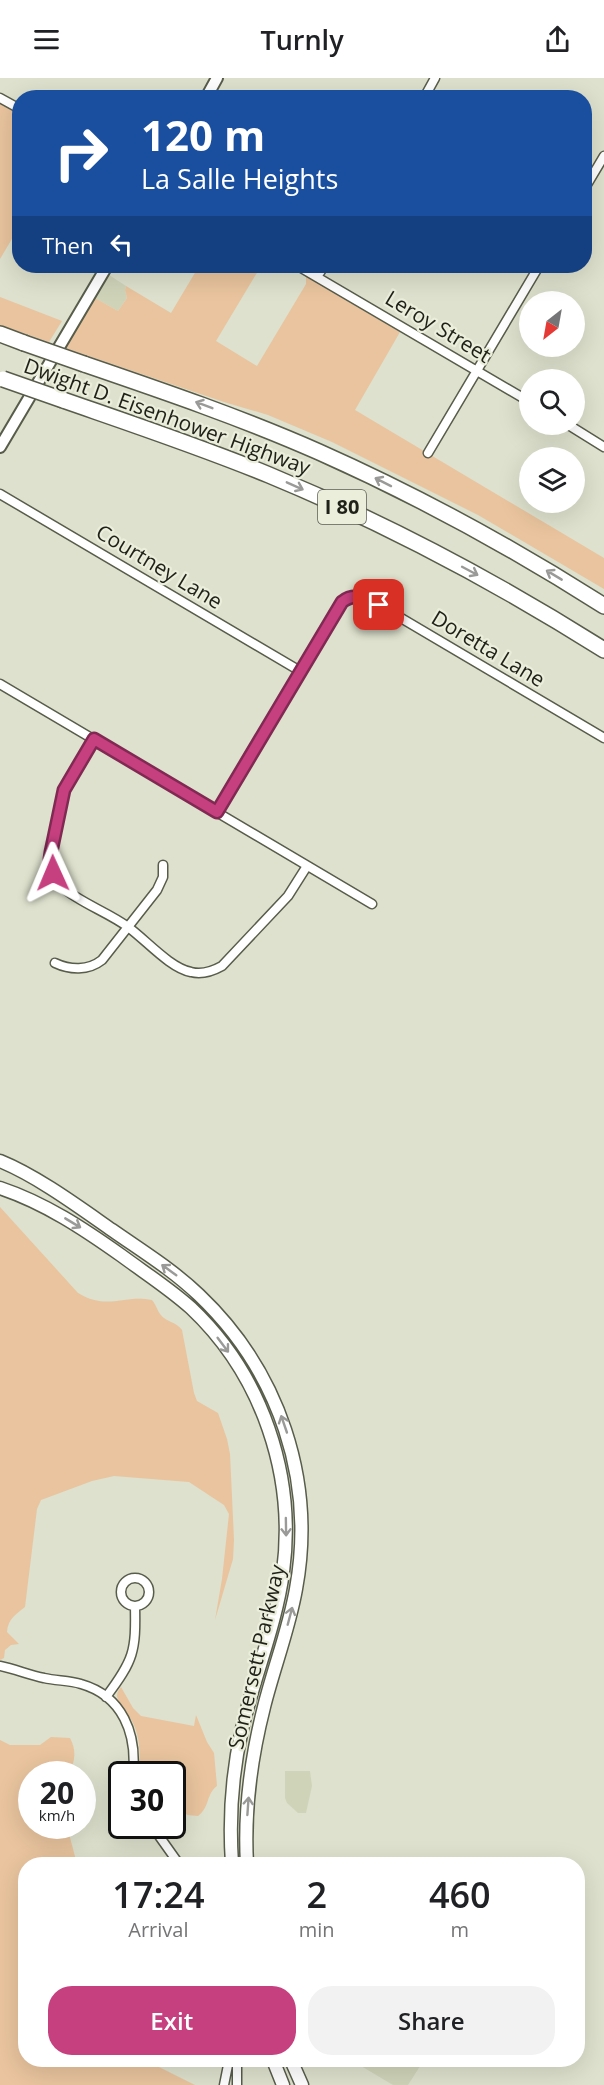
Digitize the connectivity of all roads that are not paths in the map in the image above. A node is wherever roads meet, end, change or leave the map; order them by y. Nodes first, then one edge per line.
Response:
1 (604, 156) edge
2 (592, 176) edge
3 (103, 273) edge
4 (310, 273) edge
5 (320, 273) edge
6 (535, 273) edge
7 (317, 277) junction
8 (0, 334) edge
9 (477, 371) junction
10 (2, 378) edge
11 (519, 396) edge
12 (585, 435) edge
13 (0, 447) edge
14 (604, 447) edge
15 (428, 453) dead end
16 (0, 494) edge
17 (604, 606) edge
18 (604, 650) edge
19 (300, 671) junction
20 (0, 684) edge
21 (604, 738) edge
22 (94, 739) junction
23 (217, 812) junction
24 (163, 865) dead end
25 (307, 866) junction
26 (372, 904) dead end
27 (128, 927) junction
28 (55, 963) dead end
29 (0, 1161) edge
30 (0, 1188) edge
31 (135, 1606) dead end
32 (0, 1666) edge
33 (106, 1697) junction
34 (134, 1761) edge
35 (161, 1839) edge
36 (174, 1857) edge
37 (232, 1857) edge
38 (247, 1857) edge
39 (228, 2067) edge
40 (237, 2067) edge
41 (276, 2067) edge
42 (294, 2067) edge
43 (224, 2085) edge
44 (237, 2085) edge
45 (283, 2085) edge
46 (302, 2085) edge

1 - 2 street
3 - 13 street
4 - 7 street, Leroy Street
5 - 7 street
6 - 9 street
7 - 9 street, Leroy Street
17 -> 8 highway, Dwight D. Eisenhower Highway / I 80, bridge
9 - 11 street, Leroy Street
9 - 15 street
10 -> 18 highway, Dwight D. Eisenhower Highway / I 80, bridge
12 - 14 street
16 - 19 street, Courtney Lane
19 - 21 street, Doretta Lane
19 - 23 street
20 - 22 street
22 - 23 street
22 - 27 street
23 - 25 street
24 - 27 street
25 - 26 street
25 - 27 street
27 - 28 street
38 -> 29 main road, Somersett Parkway
30 -> 37 main road, Somersett Parkway
31 - 33 street
32 - 33 street
33 - 34 street
35 - 36 street
39 - 43 street
40 - 44 street
41 - 45 main road
42 - 46 main road

